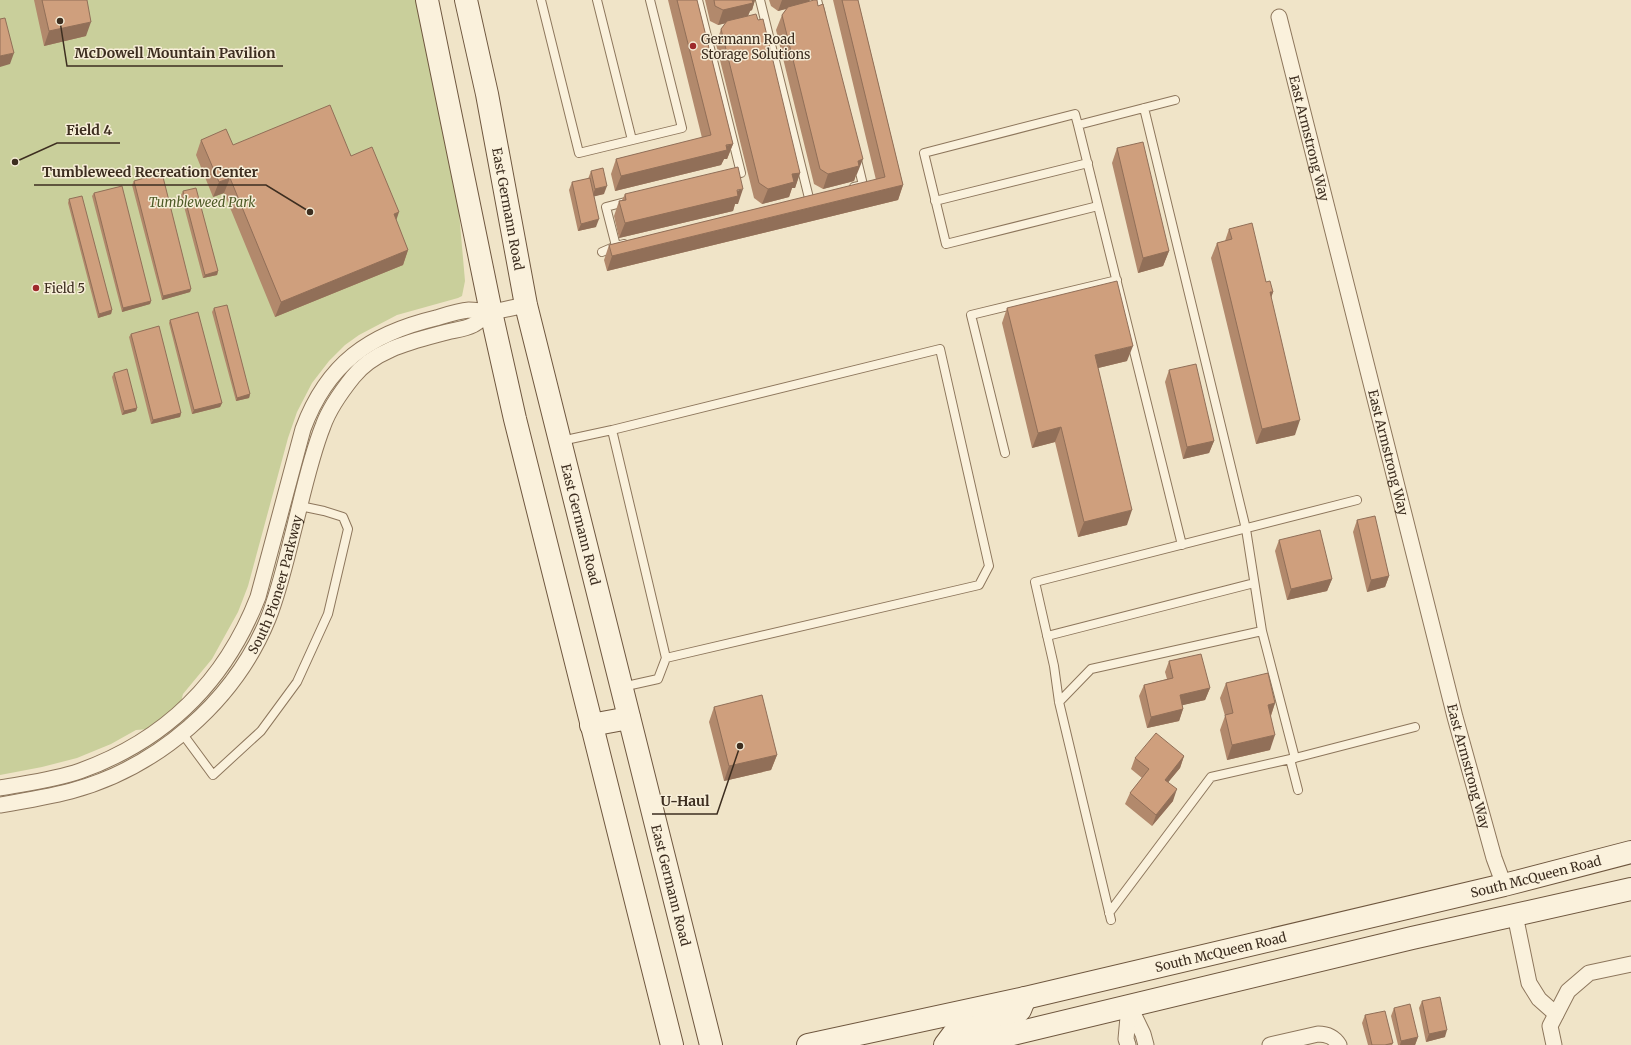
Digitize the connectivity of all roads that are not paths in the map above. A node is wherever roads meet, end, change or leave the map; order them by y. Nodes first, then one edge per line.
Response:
1 (427, 0) edge
2 (466, 0) edge
3 (541, 0) edge
4 (597, 0) edge
5 (650, 0) edge
6 (698, 0) edge
7 (760, 0) edge
8 (817, 0) edge
9 (1279, 17) dead end
10 (823, 23) edge
11 (1174, 100) dead end
12 (1144, 108) junction
13 (1078, 125) junction
14 (632, 140) junction
15 (855, 154) edge
16 (1088, 164) junction
17 (718, 179) edge
18 (847, 188) edge
19 (809, 198) edge
20 (636, 199) edge
21 (935, 201) junction
22 (1098, 206) junction
23 (631, 242) edge
24 (616, 246) junction
25 (602, 252) dead end
26 (1117, 280) junction
27 (526, 305) junction
28 (491, 312) junction
29 (612, 430) junction
30 (559, 441) junction
31 (1005, 453) dead end
32 (1357, 500) dead end
33 (284, 502) junction
34 (300, 506) junction
35 (1246, 529) junction
36 (1182, 545) junction
37 (1254, 583) junction
38 (1262, 631) junction
39 (1047, 636) junction
40 (666, 658) junction
41 (621, 687) junction
42 (1059, 702) junction
43 (629, 718) junction
44 (172, 720) junction
45 (591, 725) junction
46 (1415, 727) dead end
47 (182, 733) junction
48 (1292, 758) junction
49 (0, 788) edge
50 (1298, 790) dead end
51 (0, 805) edge
52 (1631, 852) edge
53 (1504, 885) junction
54 (1631, 889) edge
55 (1515, 915) junction
56 (1631, 964) edge
57 (1123, 975) junction
58 (1025, 998) junction
59 (1129, 1005) junction
60 (1556, 1014) junction
61 (1334, 1040) edge
62 (672, 1045) edge
63 (711, 1045) edge
64 (808, 1045) edge
65 (945, 1045) edge
66 (967, 1045) edge
67 (1128, 1045) edge
68 (1146, 1045) edge
69 (1270, 1045) edge
70 (1554, 1045) edge

1 - 28 main road
2 - 27 main road, East Germann Road
3 - 14 lane
4 - 14 lane
5 - 14 lane
6 - 17 lane
7 - 19 lane
8 - 10 lane
9 - 53 street, East Armstrong Way
11 - 12 lane
12 - 13 lane
12 - 35 lane
13 - 16 lane
13 - 21 lane
15 - 18 lane
16 - 21 lane
16 - 22 lane
20 - 24 lane
21 - 22 lane
22 - 26 lane
23 - 24 lane
24 - 25 lane
26 - 31 lane
26 - 36 lane
27 - 28 street, South Pioneer Parkway
27 - 30 main road, East Germann Road
28 - 33 street, South Pioneer Parkway
28 - 34 street, South Pioneer Parkway
28 - 45 main road
29 - 30 lane
29 - 40 lane
29 - 40 lane
30 - 41 main road, East Germann Road
32 - 35 lane
33 - 34 street
33 - 44 street, South Pioneer Parkway
34 - 47 street, South Pioneer Parkway
34 - 47 lane
35 - 36 lane
35 - 37 lane
36 - 39 lane
37 - 38 lane
37 - 39 lane
38 - 42 lane
38 - 48 lane
39 - 42 lane
40 - 41 lane
41 - 43 main road, East Germann Road
42 - 48 lane
43 - 45 main road
43 - 63 main road, East Germann Road
44 - 47 street
44 - 49 street, South Pioneer Parkway
45 - 62 main road
46 - 48 lane
47 - 51 street, South Pioneer Parkway
48 - 50 lane
52 - 53 main road, South McQueen Road
53 - 55 main road
53 - 57 main road, South McQueen Road
54 - 55 main road
55 - 59 main road
55 - 60 street
56 - 60 street
57 - 58 main road, South McQueen Road
57 - 59 main road
58 - 64 main road, South McQueen Road
58 - 65 main road
59 - 66 main road
59 - 67 street
59 - 68 street
60 - 70 street
61 - 69 street

